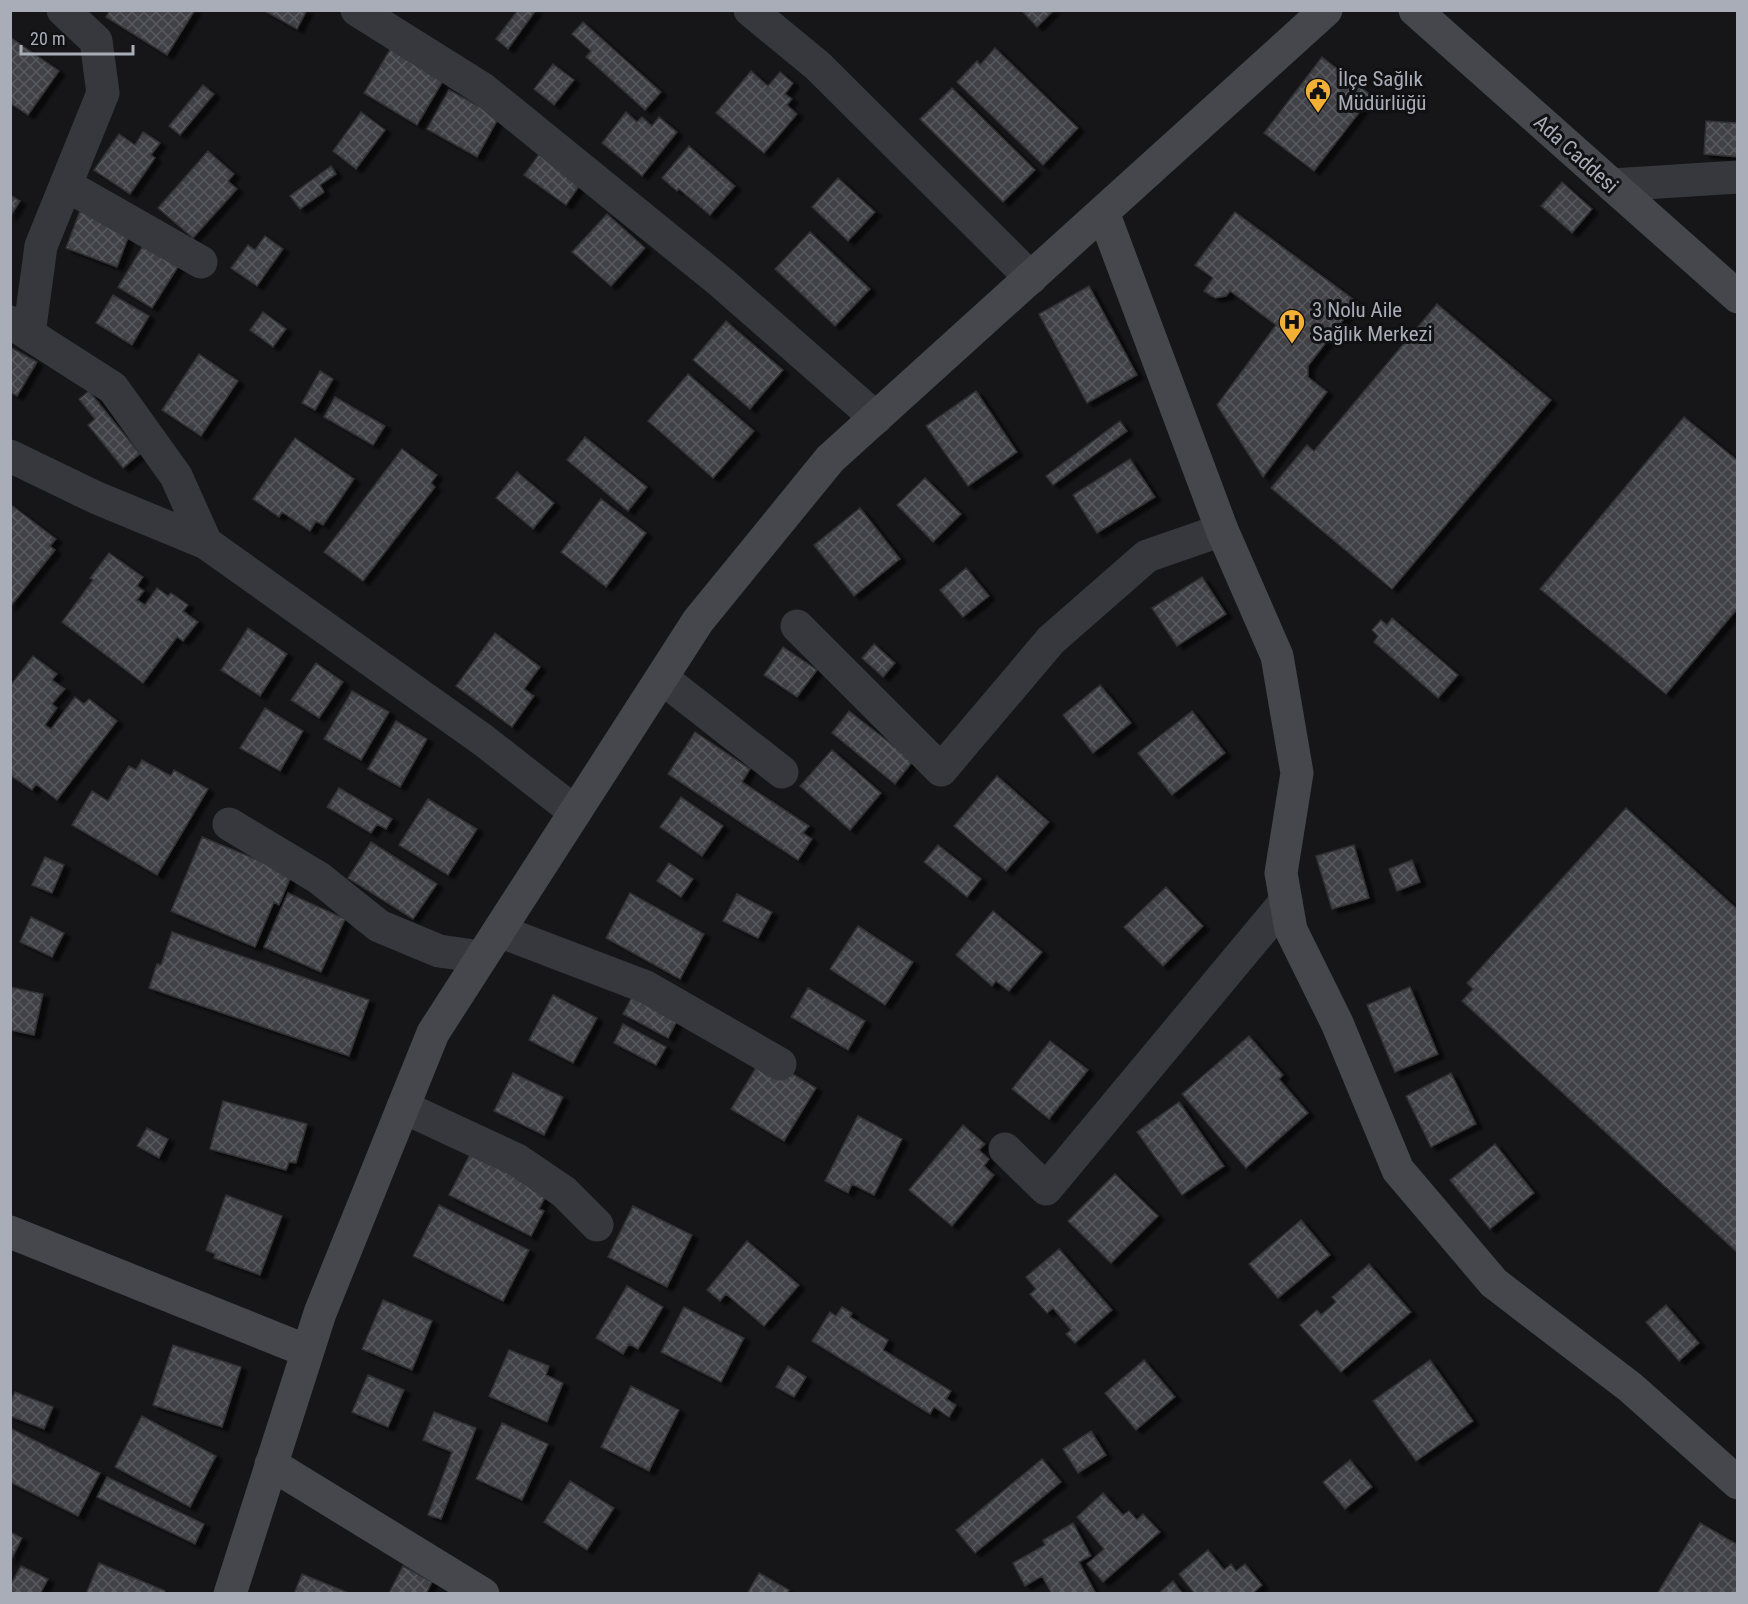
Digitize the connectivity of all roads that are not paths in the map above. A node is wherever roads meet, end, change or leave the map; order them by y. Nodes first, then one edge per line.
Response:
1 (63, 10) edge
2 (357, 10) edge
3 (750, 10) edge
4 (1326, 10) edge
5 (1415, 10) edge
6 (1737, 177) edge
7 (66, 185) junction
8 (1612, 185) junction
9 (1103, 212) junction
10 (201, 262) dead end
11 (1030, 278) junction
12 (1737, 297) edge
13 (20, 328) edge
14 (876, 418) junction
15 (10, 456) edge
16 (1222, 531) junction
17 (206, 543) junction
18 (796, 626) dead end
19 (662, 678) junction
20 (782, 772) dead end
21 (575, 812) junction
22 (229, 824) dead end
23 (1286, 901) junction
24 (490, 944) junction
25 (780, 1064) dead end
26 (403, 1107) junction
27 (1005, 1149) dead end
28 (597, 1225) dead end
29 (10, 1232) edge
30 (307, 1351) junction
31 (271, 1464) junction
32 (1737, 1483) edge
33 (230, 1593) edge
34 (483, 1593) edge

1 - 7 street
2 - 14 street
3 - 11 street
4 - 9 street
5 - 8 street, Ada Caddesi
6 - 8 street
7 - 10 street
7 - 13 street
8 - 12 street, Ada Caddesi
9 - 11 street
9 - 16 street
11 - 14 street
13 - 17 street
14 - 19 street
15 - 17 street
16 - 18 street
16 - 23 street
17 - 21 street
19 - 20 street
19 - 21 street
21 - 24 street
22 - 24 street
23 - 27 street
23 - 32 street
24 - 25 street
24 - 26 street
26 - 28 street
26 - 30 street
29 - 30 street
30 - 31 street
31 - 33 street
31 - 34 street

